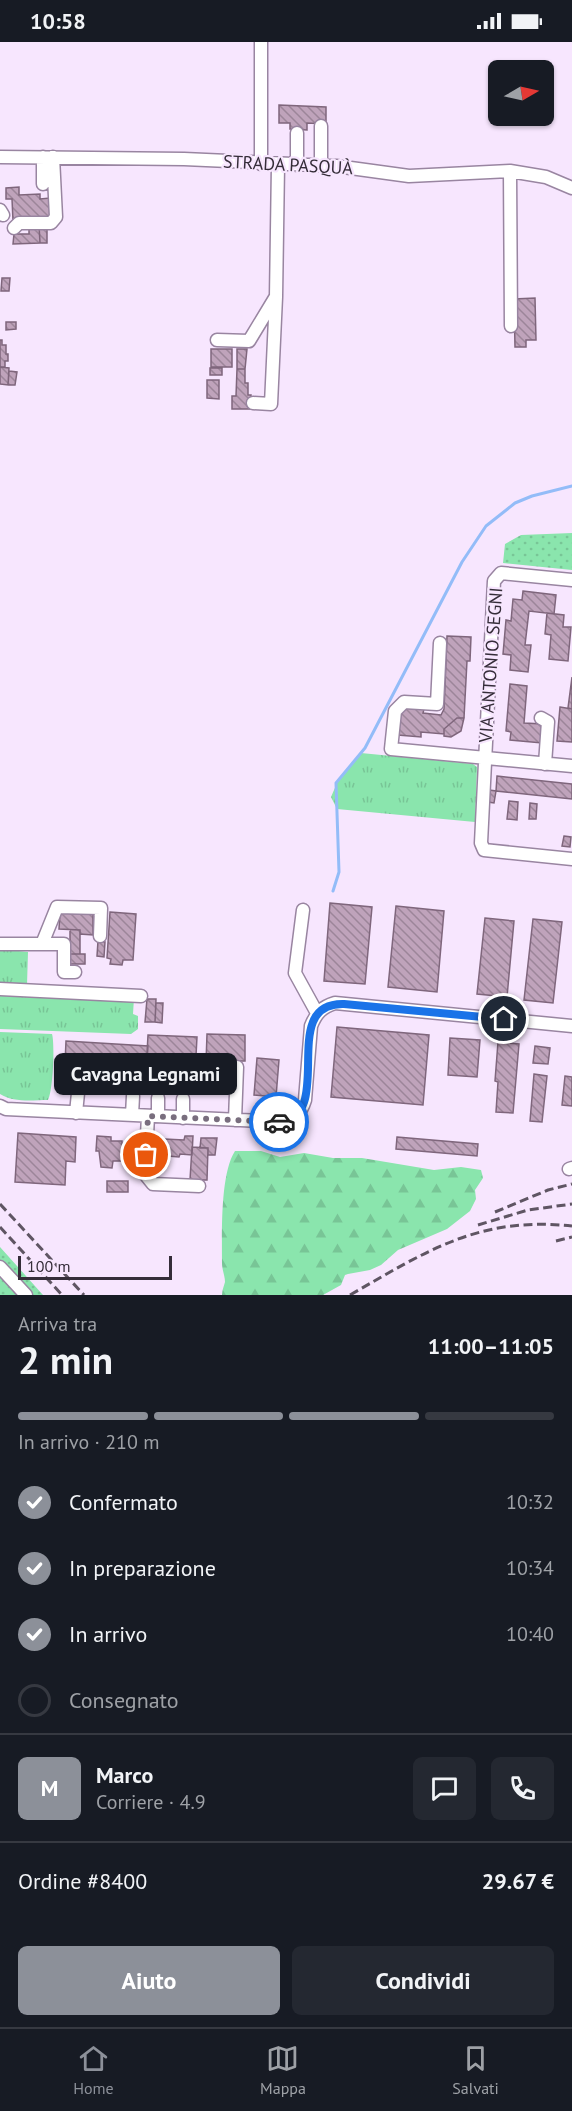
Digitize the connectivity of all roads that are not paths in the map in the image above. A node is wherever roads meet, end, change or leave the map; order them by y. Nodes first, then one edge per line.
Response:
1 (261, 42) edge
2 (321, 126) dead end
3 (297, 133) dead end
4 (0, 157) edge
5 (48, 157) junction
6 (261, 164) junction
7 (278, 165) junction
8 (297, 165) junction
9 (321, 165) junction
10 (510, 171) junction
11 (43, 184) dead end
12 (572, 188) edge
13 (14, 228) dead end
14 (276, 297) junction
15 (511, 326) dead end
16 (274, 339) junction
17 (217, 340) dead end
18 (249, 340) junction
19 (252, 403) dead end
20 (572, 580) edge
21 (440, 643) dead end
22 (541, 718) dead end
23 (484, 758) junction
24 (544, 764) junction
25 (572, 766) edge
26 (572, 859) edge
27 (303, 910) dead end
28 (100, 936) dead end
29 (0, 944) edge
30 (42, 944) junction
31 (75, 972) dead end
32 (0, 989) edge
33 (141, 996) dead end
34 (317, 1013) junction
35 (572, 1026) edge
36 (237, 1068) dead end
37 (78, 1093) dead end
38 (133, 1096) dead end
39 (158, 1098) dead end
40 (183, 1099) dead end
41 (0, 1106) edge
42 (76, 1113) junction
43 (132, 1115) junction
44 (153, 1116) junction
45 (183, 1118) junction
46 (235, 1120) junction
47 (199, 1186) dead end
48 (0, 1267) edge
49 (26, 1295) edge

1 - 6 street
2 - 9 street
3 - 8 street
4 - 5 street, STRADA PASQUÀ
5 - 6 street, STRADA PASQUÀ
5 - 11 street
5 - 13 street
6 - 7 street, STRADA PASQUÀ
7 - 8 street, STRADA PASQUÀ
7 - 14 street
8 - 9 street, STRADA PASQUÀ
9 - 10 street, STRADA PASQUÀ
10 - 12 street, STRADA PASQUÀ
10 - 15 street
14 - 16 street
14 - 18 street
16 - 18 street
16 - 19 street
17 - 18 street
20 - 23 street, VIA ANTONIO SEGNI
21 - 23 street
22 - 24 street
23 - 24 street
23 - 26 street, VIA ANTONIO SEGNI
24 - 25 street
27 - 34 street
28 - 30 street
29 - 30 street
30 - 31 street
32 - 33 street
34 - 35 street
34 - 46 street
36 - 46 street
37 - 42 street
38 - 43 street
39 - 44 street
40 - 45 street
41 - 42 street
42 - 43 street
43 - 44 street
44 - 45 street
44 - 47 street
45 - 46 street
48 - 49 street

